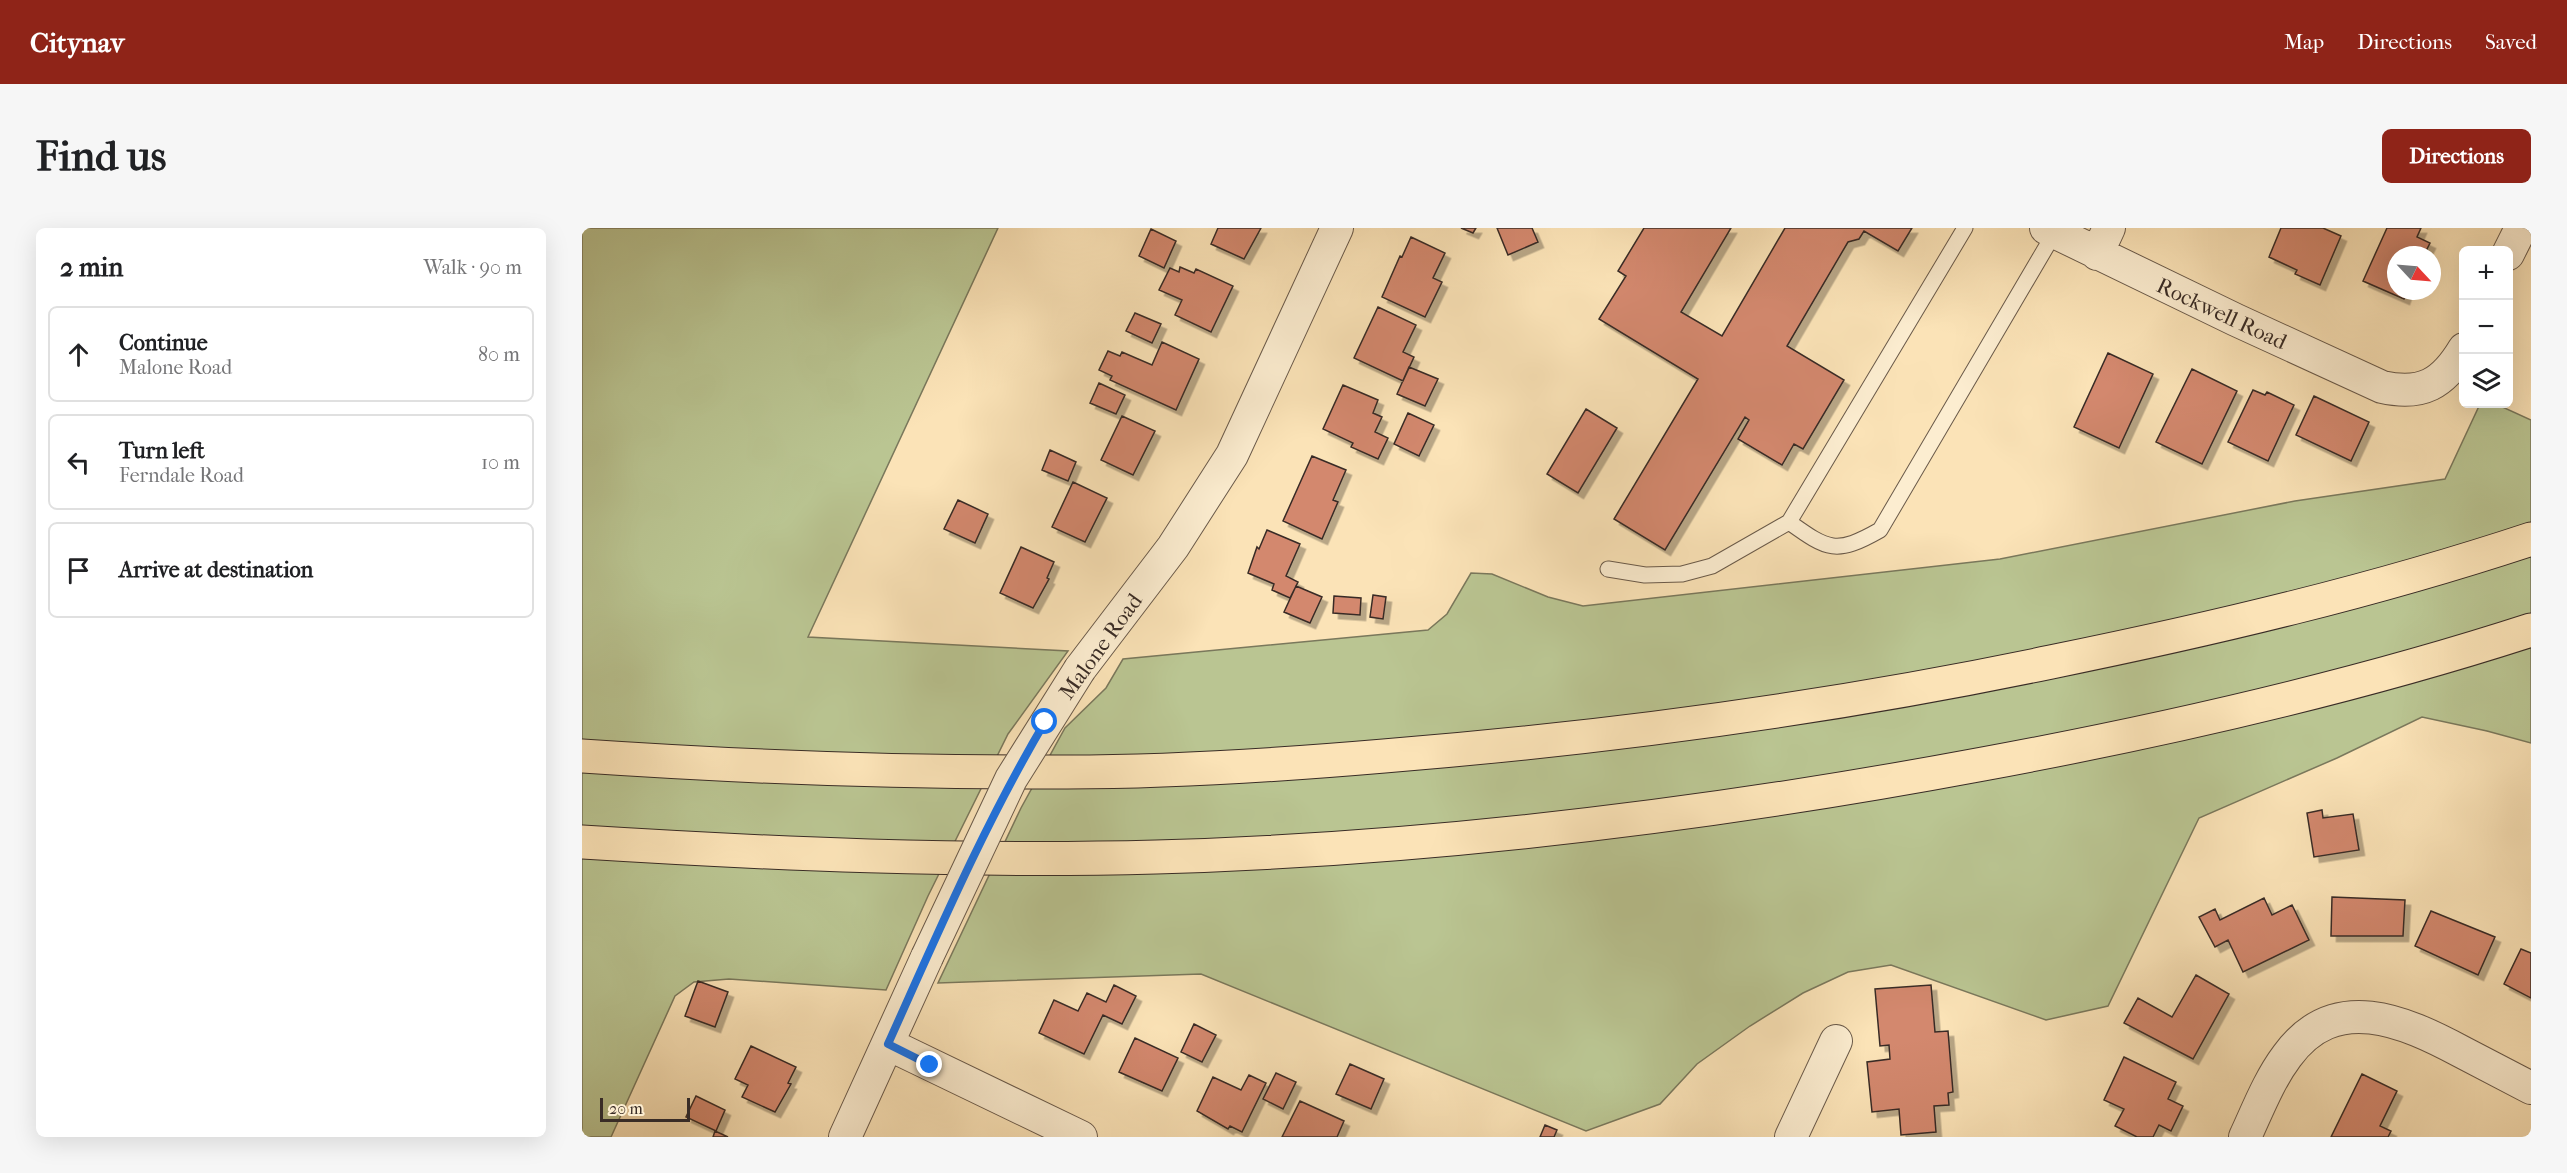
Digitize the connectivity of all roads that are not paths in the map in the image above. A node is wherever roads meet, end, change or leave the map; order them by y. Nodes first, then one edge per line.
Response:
1 (1337, 228) edge
2 (1965, 228) edge
3 (2521, 228) edge
4 (2050, 230) edge
5 (2103, 241) edge
6 (2512, 246) edge
7 (2460, 354) edge
8 (1789, 522) junction
9 (2531, 539) edge
10 (1608, 569) dead end
11 (2531, 630) edge
12 (582, 756) edge
13 (582, 842) edge
14 (1836, 1041) dead end
15 (888, 1044) junction
16 (2531, 1088) edge
17 (845, 1137) edge
18 (1081, 1137) edge
19 (1791, 1137) edge
20 (2245, 1137) edge

1 - 15 street, Malone Road, bridge
2 - 8 lane
3 - 6 street
4 - 5 street, Rockwell Road
4 - 8 lane
5 - 7 street, Rockwell Road
8 - 10 lane
9 - 12 highway
11 - 13 highway
14 - 19 street
15 - 17 street, Malone Road
15 - 18 street
16 - 20 street

